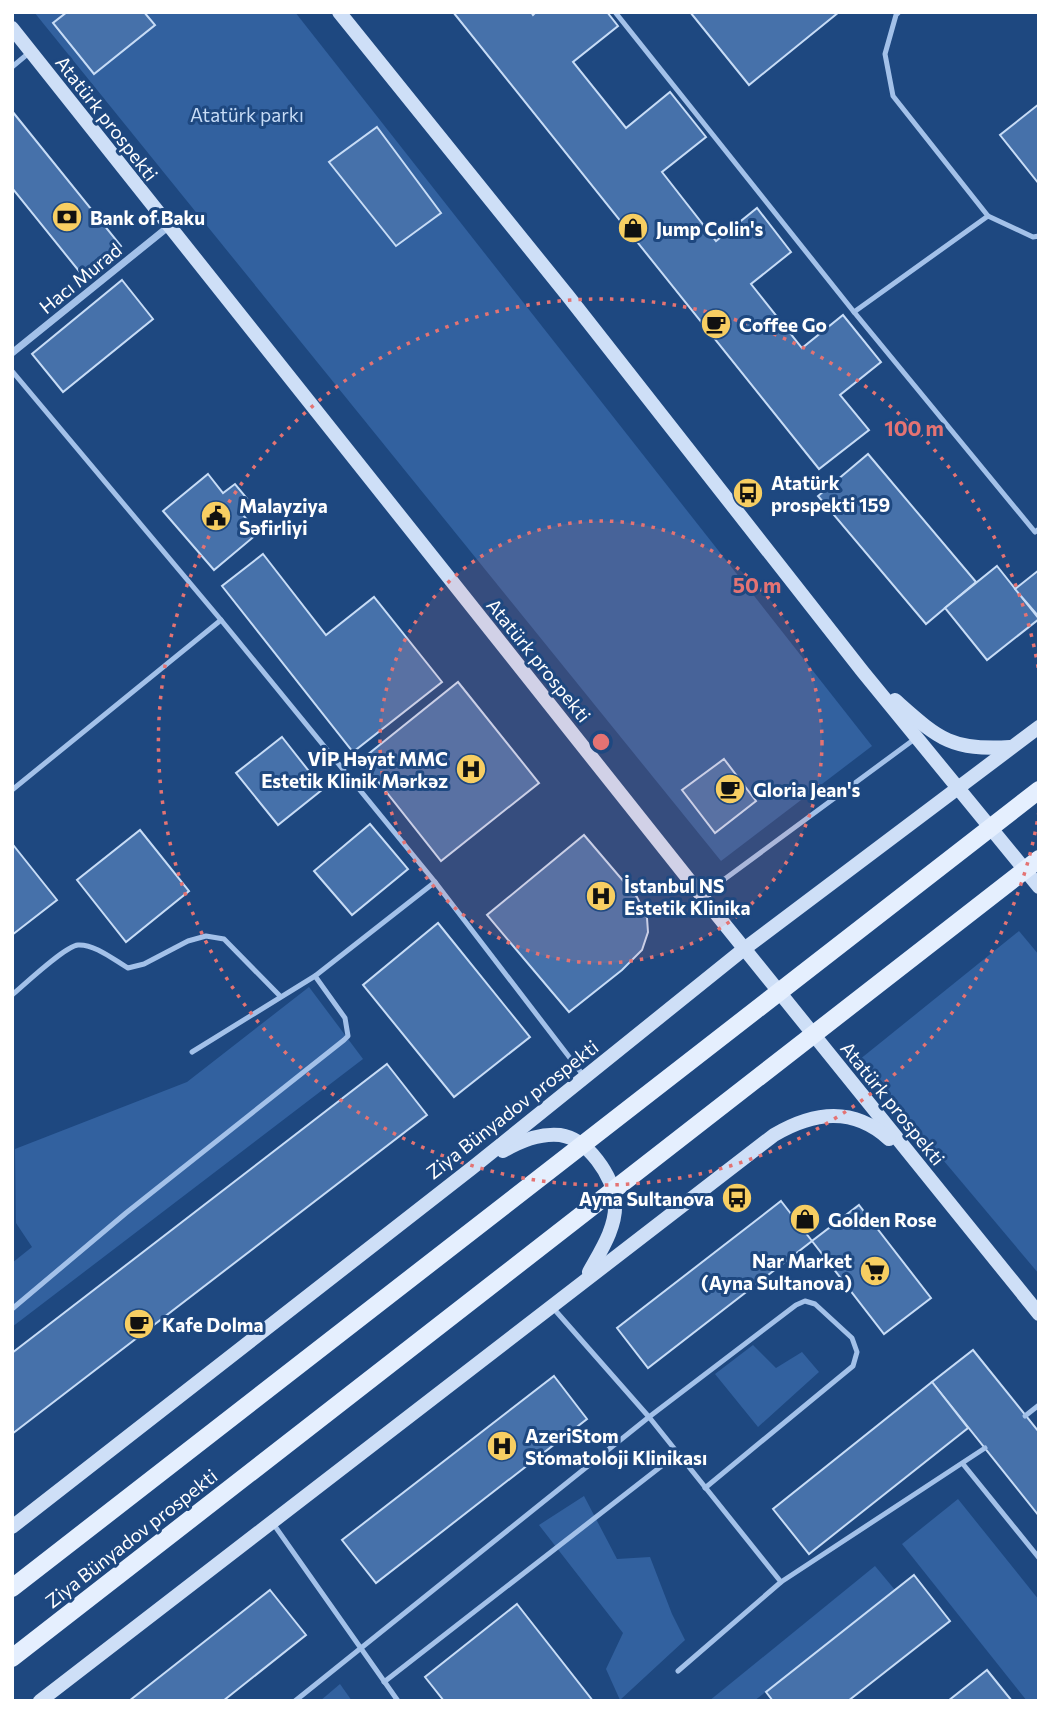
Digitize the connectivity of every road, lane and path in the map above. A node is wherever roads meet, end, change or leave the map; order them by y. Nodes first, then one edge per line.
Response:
1 (339, 12) edge
2 (615, 12) edge
3 (899, 12) edge
4 (12, 28) edge
5 (30, 52) junction
6 (12, 67) edge
7 (988, 216) junction
8 (168, 226) junction
9 (1039, 236) edge
10 (854, 312) junction
11 (12, 353) edge
12 (12, 371) edge
13 (1039, 529) edge
14 (221, 620) junction
15 (863, 672) junction
16 (1039, 727) edge
17 (916, 738) junction
18 (1011, 747) junction
19 (957, 787) junction
20 (12, 790) edge
21 (1039, 790) edge
22 (1039, 859) edge
23 (435, 882) junction
24 (1039, 887) edge
25 (703, 895) junction
26 (744, 948) junction
27 (315, 976) junction
28 (12, 995) edge
29 (280, 996) junction
30 (192, 1052) dead end
31 (585, 1078) junction
32 (918, 1165) junction
33 (472, 1168) junction
34 (584, 1280) junction
35 (552, 1306) junction
36 (12, 1309) edge
37 (1039, 1314) edge
38 (1039, 1405) edge
39 (1026, 1416) dead end
40 (649, 1417) junction
41 (985, 1448) dead end
42 (677, 1454) junction
43 (963, 1464) junction
44 (705, 1488) junction
45 (272, 1522) junction
46 (12, 1527) edge
47 (1039, 1558) edge
48 (781, 1582) junction
49 (12, 1588) edge
50 (361, 1650) junction
51 (12, 1658) edge
52 (678, 1671) dead end
53 (384, 1682) junction
54 (40, 1701) edge
55 (295, 1701) edge
56 (398, 1701) edge

1 - 15 main road
2 - 10 lane
3 - 7 lane
4 - 5 main road, Atatürk prospekti
5 - 6 lane
5 - 8 main road, Atatürk prospekti
7 - 9 lane
7 - 10 lane
8 - 11 street, Hacı Murad
8 - 25 main road, Atatürk prospekti
10 - 13 lane
12 - 14 lane
14 - 20 lane
14 - 23 lane
15 - 17 main road
15 - 18 main road
16 - 18 main road, Ziya Bünyadov prospekti
17 - 19 main road
17 - 25 lane
18 - 19 main road, Ziya Bünyadov prospekti
19 - 24 main road
19 - 26 main road, Ziya Bünyadov prospekti
21 - 49 main road, Ziya Bünyadov prospekti, bridge
22 - 51 main road, Ziya Bünyadov prospekti, bridge
23 - 27 lane
23 - 31 lane
25 - 26 main road, Atatürk prospekti
26 - 31 main road, Ziya Bünyadov prospekti
26 - 32 main road, Atatürk prospekti
27 - 29 lane
27 - 36 lane
28 - 29 lane
29 - 30 lane
31 - 33 main road, Ziya Bünyadov prospekti
32 - 34 main road
32 - 37 main road, Atatürk prospekti
33 - 34 main road
33 - 46 main road, Ziya Bünyadov prospekti
34 - 35 main road
35 - 40 lane
35 - 45 main road
38 - 39 lane
40 - 42 lane
40 - 44 lane
40 - 50 lane
41 - 43 lane
42 - 44 lane
42 - 53 lane
43 - 47 lane
43 - 48 lane
44 - 48 lane
45 - 50 lane
45 - 54 main road
48 - 52 lane
50 - 53 lane
50 - 55 lane
53 - 56 lane

